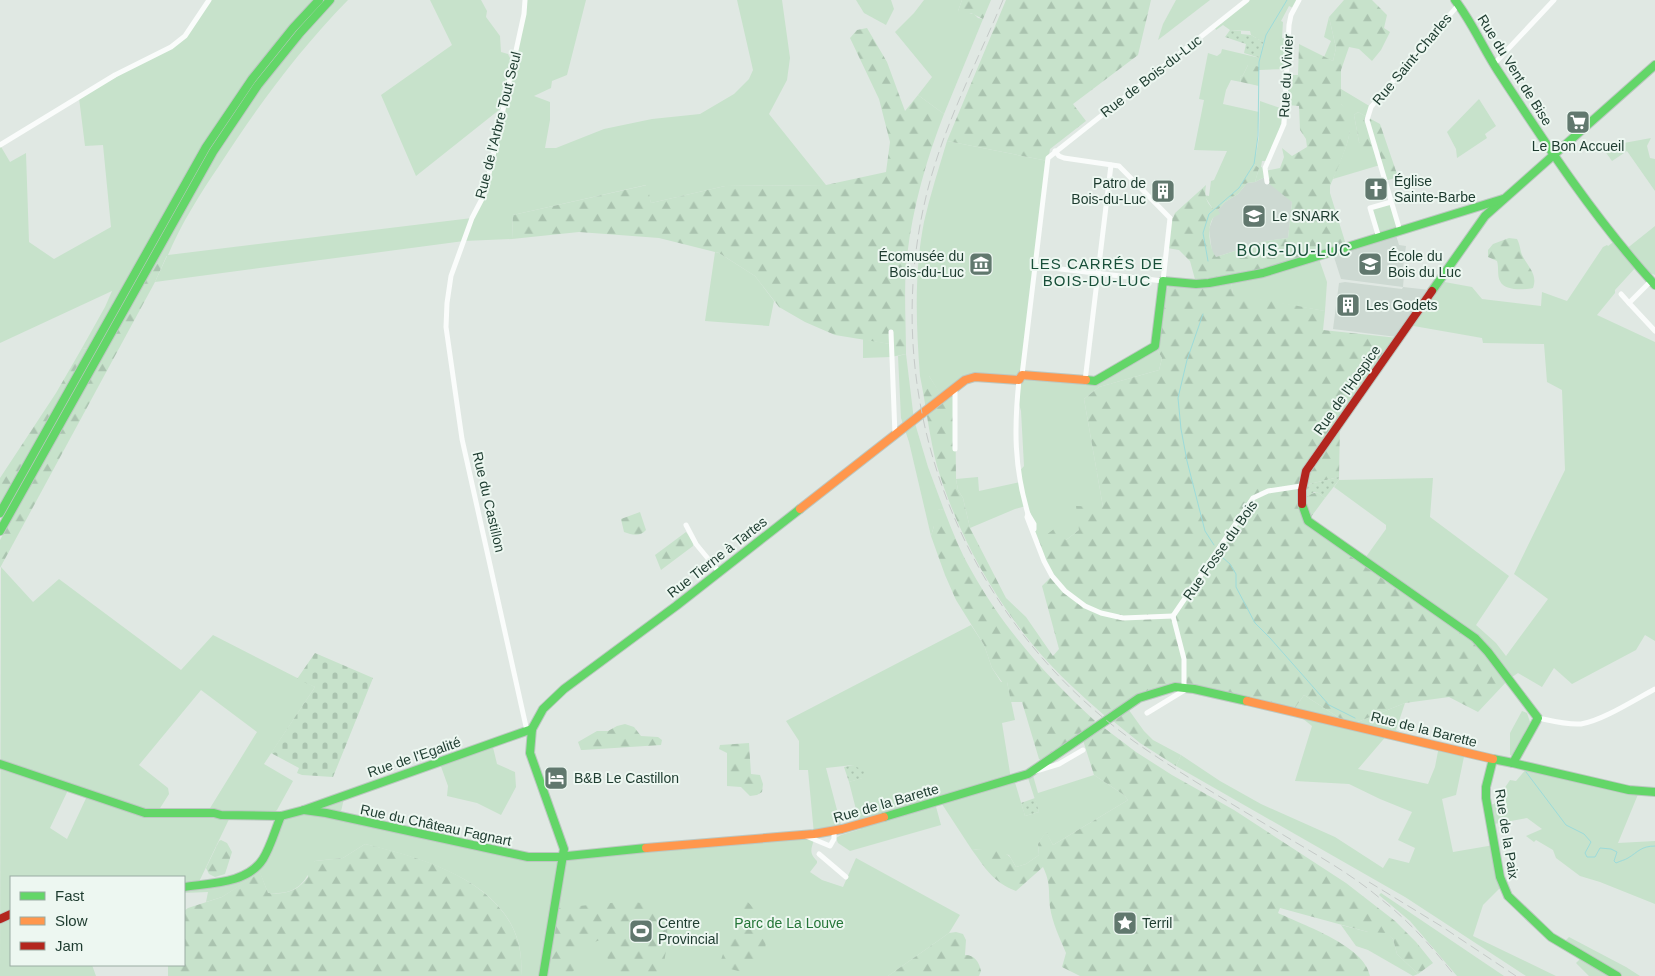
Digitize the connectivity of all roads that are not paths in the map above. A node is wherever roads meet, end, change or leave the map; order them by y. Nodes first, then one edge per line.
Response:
1 (209, 0) edge
2 (318, 0) edge
3 (330, 0) edge
4 (525, 0) edge
5 (1247, 0) edge
6 (1299, 0) edge
7 (1554, 0) edge
8 (1457, 2) edge
9 (1494, 64) junction
10 (1655, 65) edge
11 (0, 145) edge
12 (1056, 151) junction
13 (1553, 154) junction
14 (1111, 165) junction
15 (1267, 182) dead end
16 (1503, 199) junction
17 (1391, 202) junction
18 (1400, 231) junction
19 (1379, 238) junction
20 (1035, 266) junction
21 (1098, 274) junction
22 (451, 276) joint
23 (1163, 281) junction
24 (1653, 283) edge
25 (1620, 294) dead end
26 (1628, 303) junction
27 (1655, 331) edge
28 (890, 332) dead end
29 (1021, 377) junction
30 (1085, 381) junction
31 (955, 386) junction
32 (895, 435) junction
33 (955, 449) dead end
34 (1301, 486) junction
35 (0, 513) edge
36 (686, 525) dead end
37 (0, 531) edge
38 (719, 572) junction
39 (1173, 616) junction
40 (1186, 688) junction
41 (1655, 689) edge
42 (1147, 712) dead end
43 (1538, 718) junction
44 (529, 730) junction
45 (1082, 750) dead end
46 (1493, 759) junction
47 (1513, 763) junction
48 (0, 764) edge
49 (1032, 772) junction
50 (1655, 791) edge
51 (304, 810) junction
52 (281, 816) junction
53 (834, 831) junction
54 (802, 835) junction
55 (819, 854) dead end
56 (563, 857) junction
57 (846, 876) dead end
58 (185, 887) edge
59 (543, 976) edge
60 (1617, 976) edge

1 - 11 street
2 - 35 main road
3 - 37 main road
4 - 22 street, Rue de l'Arbre Tout Seul
5 - 12 street, Rue de Bois-du-Luc
6 - 15 street, Rue du Vivier
7 - 9 street
8 - 9 main road, Rue du Vent de Bise
8 - 17 street, Rue Saint-Charles
9 - 13 main road, Rue du Vent de Bise
10 - 13 main road, Rue de l'Hospice
12 - 14 street
12 - 20 street, Rue de Bois-du-Luc
13 - 16 main road, Rue de l'Hospice
13 - 24 main road, Rue du Vent de Bise
14 - 21 street
14 - 23 street
16 - 18 main road
16 - 34 main road, Rue de l'Hospice
17 - 18 street, Rue Saint-Charles
17 - 19 street
18 - 19 main road
19 - 23 main road
20 - 21 street
20 - 29 street
21 - 23 street
21 - 30 street
22 - 44 street, Rue du Castillon
23 - 30 main road
24 - 26 street
25 - 26 street
26 - 27 street
28 - 32 street
29 - 30 main road, Rue Tierne à Tartes
29 - 31 main road, Rue Tierne à Tartes
29 - 39 street
31 - 32 main road, Rue Tierne à Tartes
31 - 33 street
32 - 38 main road, Rue Tierne à Tartes
34 - 39 street, Rue Fosse du Bois
34 - 43 main road, Rue de l'Hospice
36 - 38 street
38 - 44 main road, Rue Tierne à Tartes
39 - 40 street
40 - 42 street
40 - 46 main road, Rue de la Barette
40 - 49 main road, Rue de la Barette
41 - 43 street
43 - 47 main road
44 - 51 main road, Rue de l'Egalité
44 - 56 main road, Rue du Castillon
45 - 49 street
46 - 47 main road, Rue de la Barette
46 - 60 main road, Rue de la Paix
47 - 50 main road, Rue de la Barette
48 - 52 main road
49 - 53 main road, Rue de la Barette
51 - 52 main road, Rue de l'Egalité
51 - 56 main road, Rue du Château Fagnart
52 - 58 main road
53 - 54 main road, Rue de la Barette
53 - 54 street
54 - 56 main road, Rue de la Barette
55 - 57 street
56 - 59 main road

